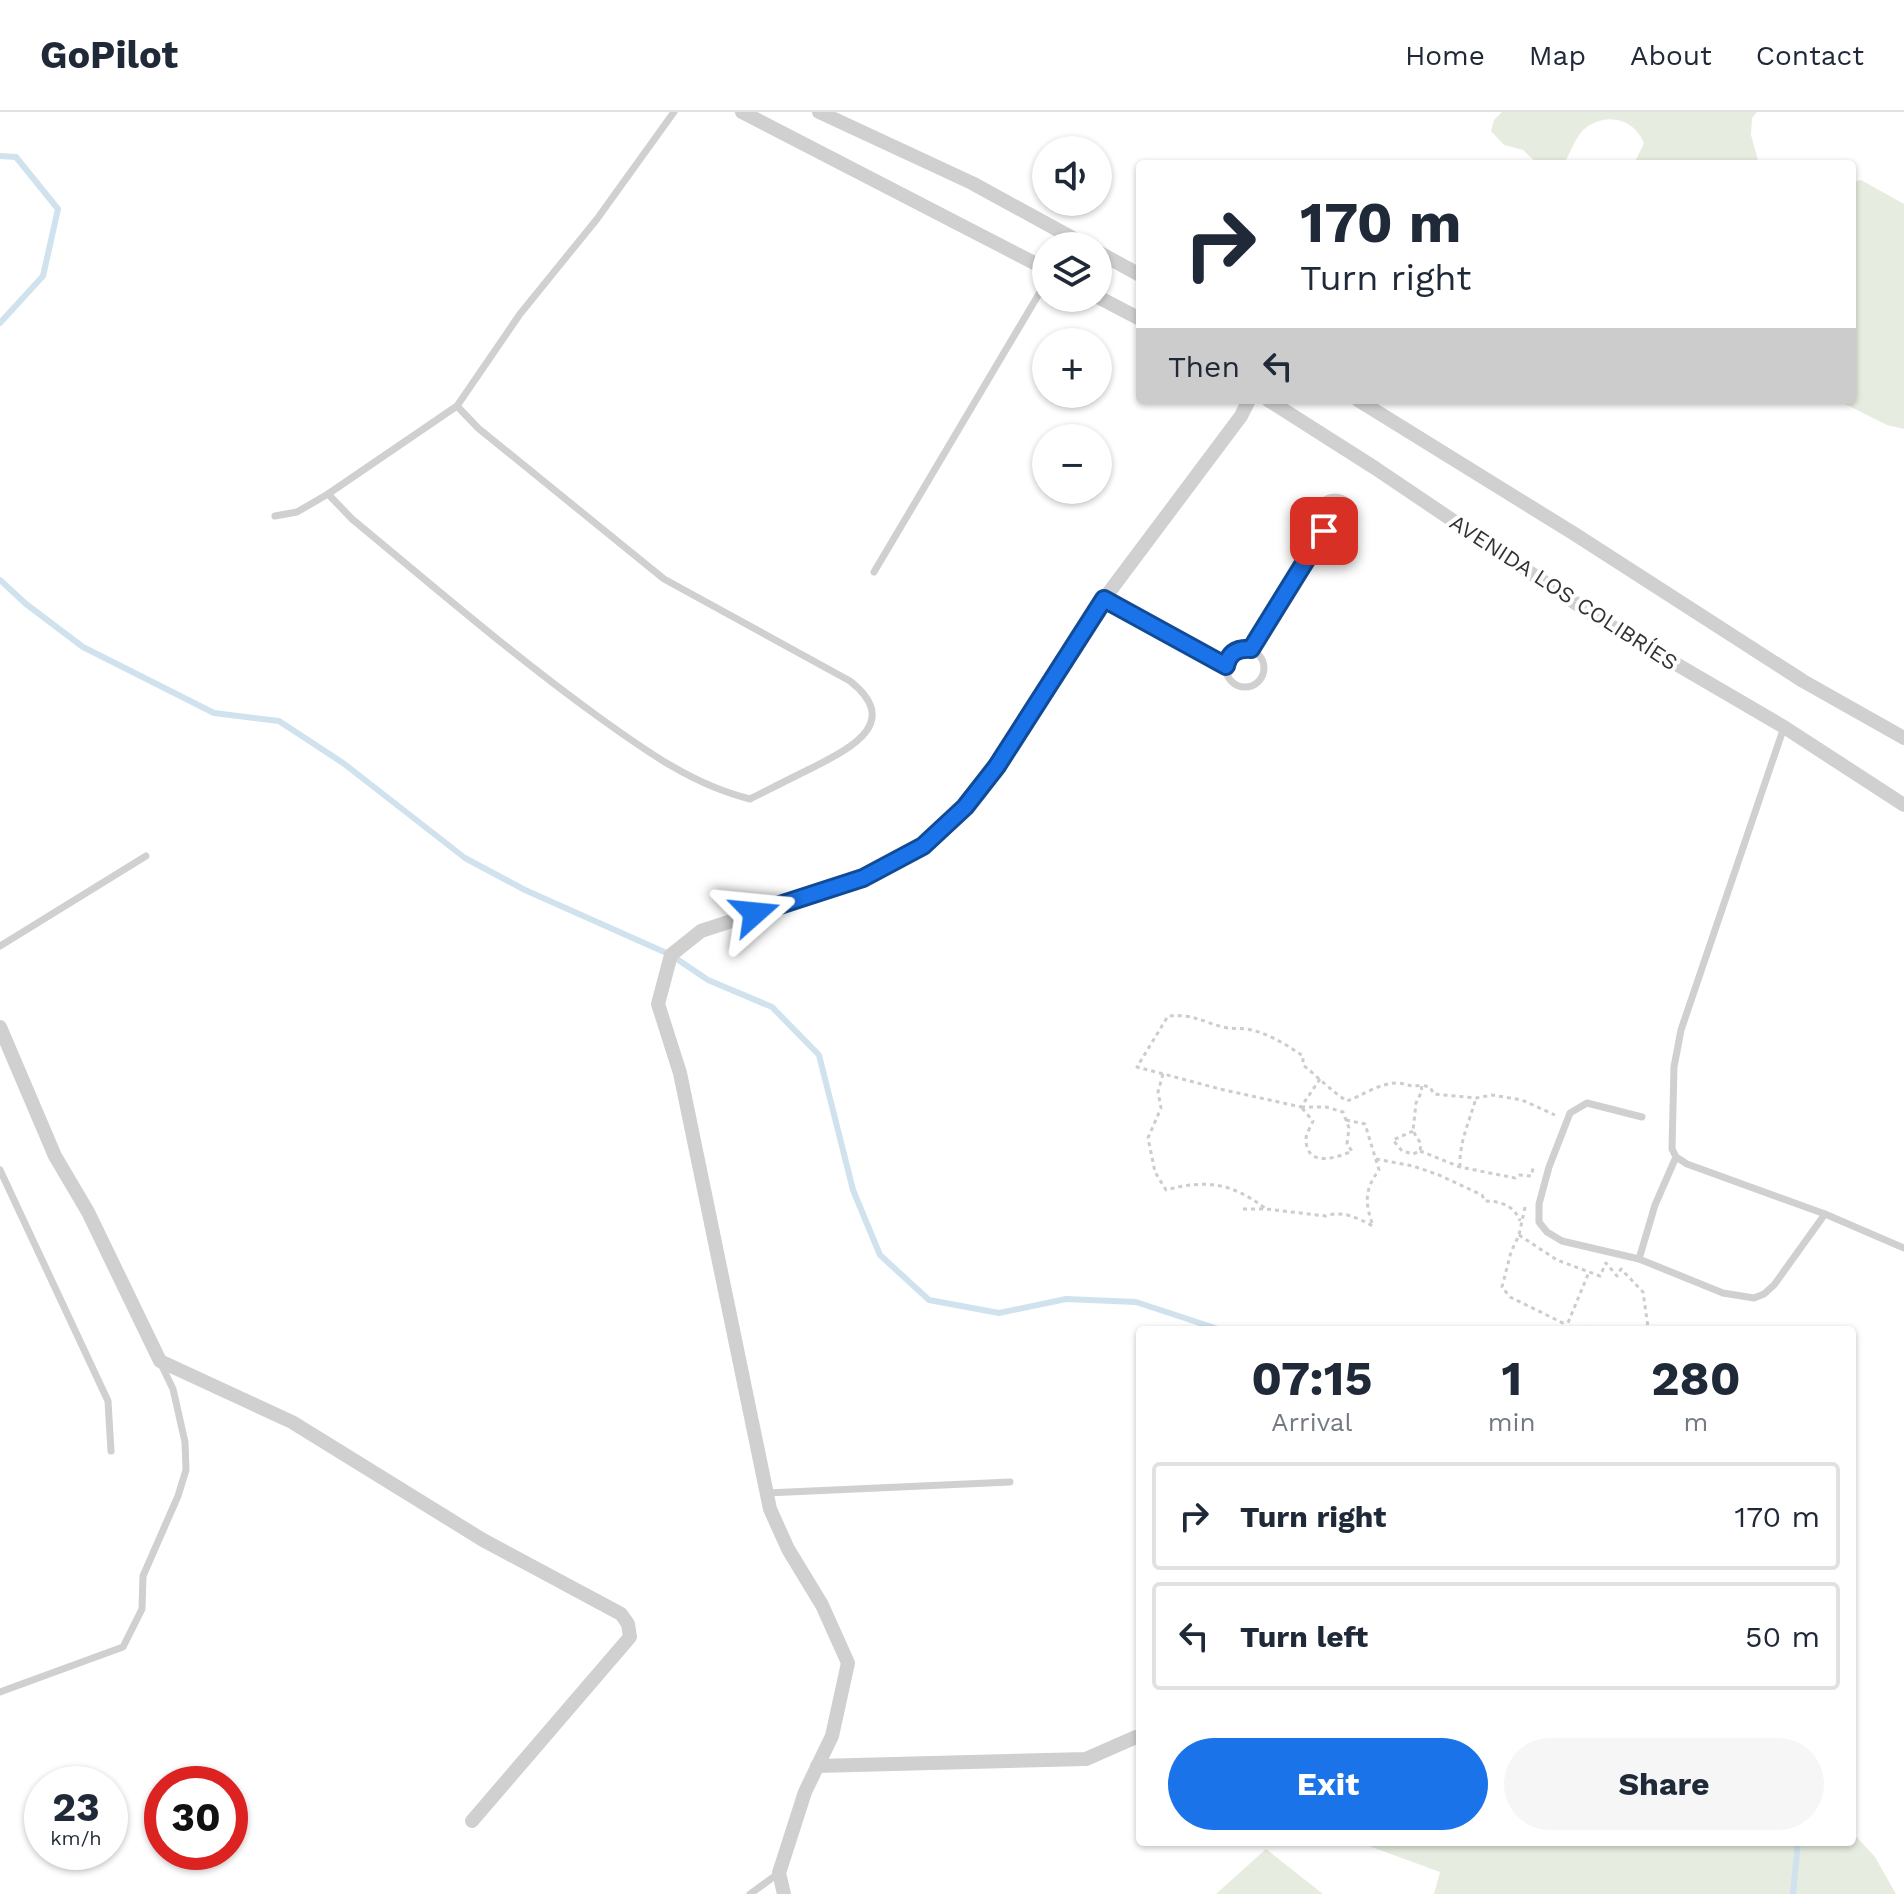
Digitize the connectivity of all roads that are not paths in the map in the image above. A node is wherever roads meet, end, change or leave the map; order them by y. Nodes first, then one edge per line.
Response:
1 (674, 112) edge
2 (742, 112) edge
3 (819, 112) edge
4 (1061, 232) edge
5 (1112, 260) edge
6 (1032, 262) edge
7 (1136, 273) edge
8 (1112, 304) edge
9 (1032, 306) edge
10 (1136, 317) edge
11 (1247, 404) edge
12 (1274, 404) edge
13 (1364, 404) edge
14 (457, 406) junction
15 (328, 494) junction
16 (275, 516) dead end
17 (1324, 531) junction
18 (874, 572) dead end
19 (1104, 599) junction
20 (1251, 649) junction
21 (1226, 666) junction
22 (1784, 727) junction
23 (1904, 738) edge
24 (1904, 805) edge
25 (146, 856) dead end
26 (0, 946) edge
27 (0, 1027) edge
28 (1642, 1117) dead end
29 (1676, 1157) junction
30 (0, 1170) edge
31 (1825, 1214) junction
32 (1904, 1248) edge
33 (1639, 1259) junction
34 (160, 1361) junction
35 (111, 1451) dead end
36 (1010, 1482) dead end
37 (767, 1493) junction
38 (0, 1692) edge
39 (1136, 1737) dead end
40 (817, 1766) junction
41 (472, 1821) dead end
42 (779, 1873) junction
43 (750, 1894) edge
44 (784, 1894) edge

1 - 14 lane
2 - 6 street
3 - 4 street
5 - 7 street
8 - 10 street
9 - 18 lane
11 - 19 street
12 - 22 street, AVENIDA LOS COLIBRÍES
13 - 23 street
14 - 15 lane
14 - 15 lane
15 - 16 lane
17 - 17 lane
17 - 20 lane
19 - 21 lane
19 - 37 street
20 - 21 lane
20 - 21 lane
22 - 24 street, AVENIDA LOS COLIBRÍES
22 - 29 lane
25 - 26 lane
27 - 34 street
28 - 33 lane
29 - 31 lane
29 - 33 lane
30 - 35 lane
31 - 32 lane
31 - 33 lane
34 - 38 lane
34 - 41 street
36 - 37 lane
37 - 40 street
39 - 40 street
40 - 42 street
42 - 43 lane
42 - 44 street

